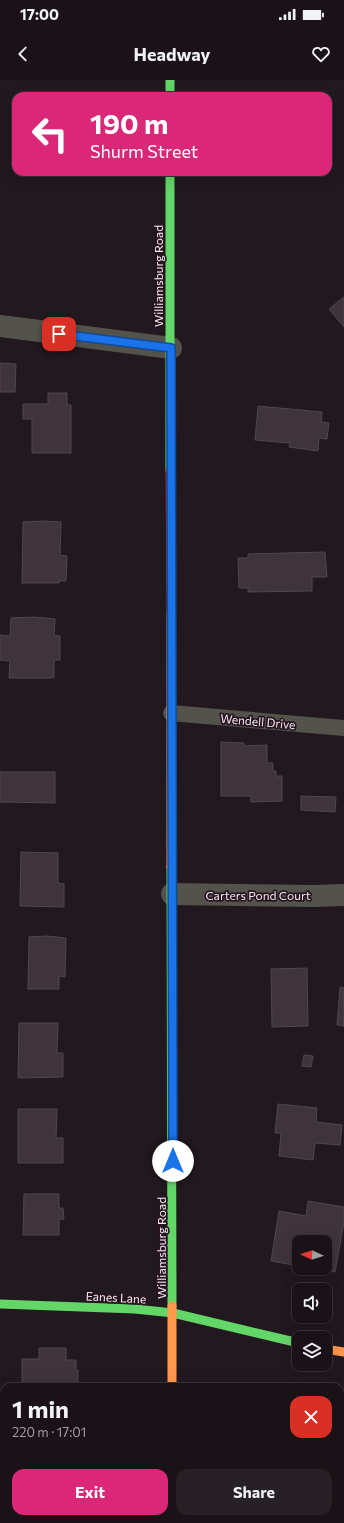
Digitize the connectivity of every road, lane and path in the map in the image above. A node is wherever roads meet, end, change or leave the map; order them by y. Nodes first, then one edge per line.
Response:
1 (170, 80) edge
2 (170, 92) edge
3 (170, 176) edge
4 (0, 326) edge
5 (171, 348) junction
6 (171, 713) junction
7 (344, 728) edge
8 (172, 894) junction
9 (344, 895) edge
10 (0, 1304) edge
11 (173, 1313) junction
12 (292, 1341) edge
13 (332, 1350) edge
14 (344, 1352) edge
15 (172, 1383) edge

1 - 2 main road
3 - 5 main road, Williamsburg Road
4 - 5 street
5 - 6 main road, Williamsburg Road
6 - 7 lane, Wendell Drive
6 - 8 main road, Williamsburg Road
8 - 9 street, Carters Pond Court
8 - 11 main road, Williamsburg Road
10 - 11 main road, Eanes Lane
11 - 12 main road, Eanes Lane
11 - 15 main road, Williamsburg Road
13 - 14 main road

